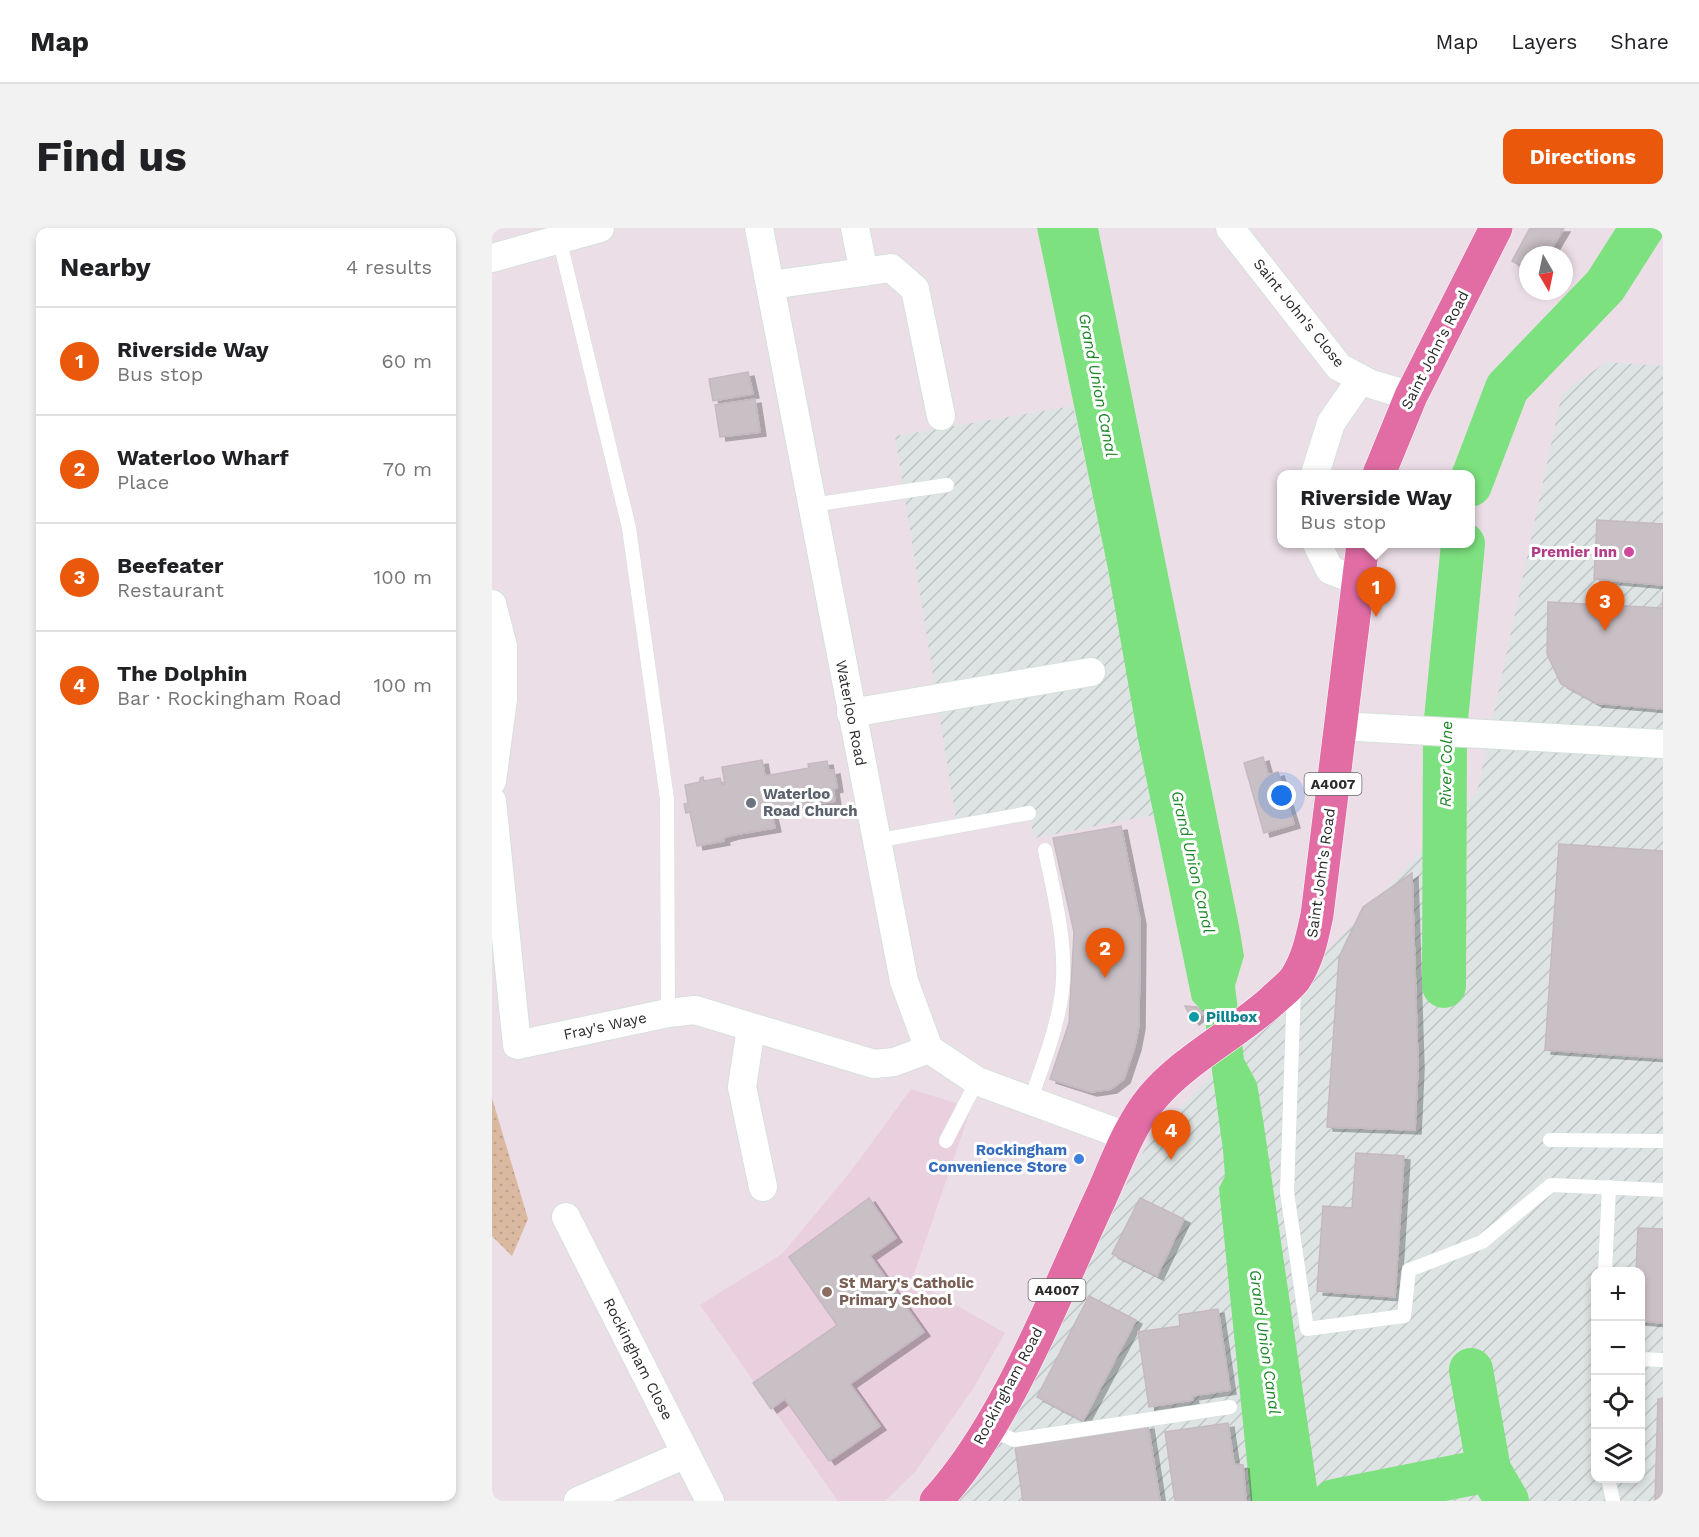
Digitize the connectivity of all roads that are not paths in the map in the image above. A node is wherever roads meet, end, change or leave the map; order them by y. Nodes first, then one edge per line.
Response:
1 (600, 228) edge
2 (759, 228) edge
3 (855, 228) edge
4 (1230, 228) edge
5 (1497, 228) edge
6 (559, 238) junction
7 (492, 258) edge
8 (864, 272) junction
9 (771, 285) junction
10 (1361, 379) junction
11 (1411, 396) junction
12 (941, 416) dead end
13 (1316, 470) edge
14 (1381, 470) edge
15 (947, 485) dead end
16 (812, 505) junction
17 (1319, 548) edge
18 (1362, 548) edge
19 (1358, 581) junction
20 (492, 604) edge
21 (1091, 672) dead end
22 (851, 713) junction
23 (1340, 726) junction
24 (1663, 744) edge
25 (492, 781) edge
26 (492, 801) edge
27 (1029, 813) dead end
28 (875, 841) junction
29 (1045, 850) dead end
30 (1294, 981) junction
31 (668, 1012) junction
32 (751, 1028) junction
33 (929, 1049) junction
34 (1174, 1077) joint
35 (978, 1081) junction
36 (1030, 1101) junction
37 (1129, 1137) junction
38 (1550, 1140) dead end
39 (946, 1141) dead end
40 (1663, 1141) edge
41 (763, 1187) dead end
42 (1609, 1187) junction
43 (1663, 1190) edge
44 (566, 1217) dead end
45 (1605, 1267) edge
46 (1645, 1359) edge
47 (1663, 1360) edge
48 (1230, 1407) dead end
49 (988, 1428) junction
50 (686, 1454) junction
51 (1609, 1483) edge
52 (578, 1501) edge
53 (710, 1501) edge
54 (936, 1501) edge
55 (1613, 1501) edge

1 - 6 street
2 - 9 street, Waterloo Road
3 - 8 street
4 - 10 street, Saint John's Close
5 - 11 main road, Saint John's Road
6 - 7 street
6 - 31 lane
8 - 9 street
8 - 12 street
9 - 16 street, Waterloo Road
10 - 11 street, Saint John's Close
10 - 13 street
11 - 14 main road, Saint John's Road
15 - 16 lane
16 - 22 street, Waterloo Road
17 - 19 street
18 - 19 main road, Saint John's Road / A4007
19 - 23 main road, Saint John's Road / A4007
20 - 25 street
21 - 22 street
22 - 28 street, Waterloo Road
23 - 24 street
23 - 30 main road, Saint John's Road / A4007
26 - 31 street, Fray's Waye
27 - 28 lane
28 - 33 street, Waterloo Road
29 - 36 lane
30 - 34 main road, Saint John's Road / A4007
30 - 42 lane
31 - 32 street, Fray's Waye
32 - 33 street, Fray's Waye
32 - 41 street
33 - 35 street
34 - 37 main road, Rockingham Road / A4007
35 - 36 street
35 - 39 lane
36 - 37 street
37 - 49 main road, Rockingham Road / A4007
38 - 40 lane
42 - 43 lane
42 - 45 lane
44 - 50 street, Rockingham Close
46 - 47 lane
48 - 49 lane
49 - 54 main road, Rockingham Road / A4007
50 - 52 street
50 - 53 street, Rockingham Close
51 - 55 lane

